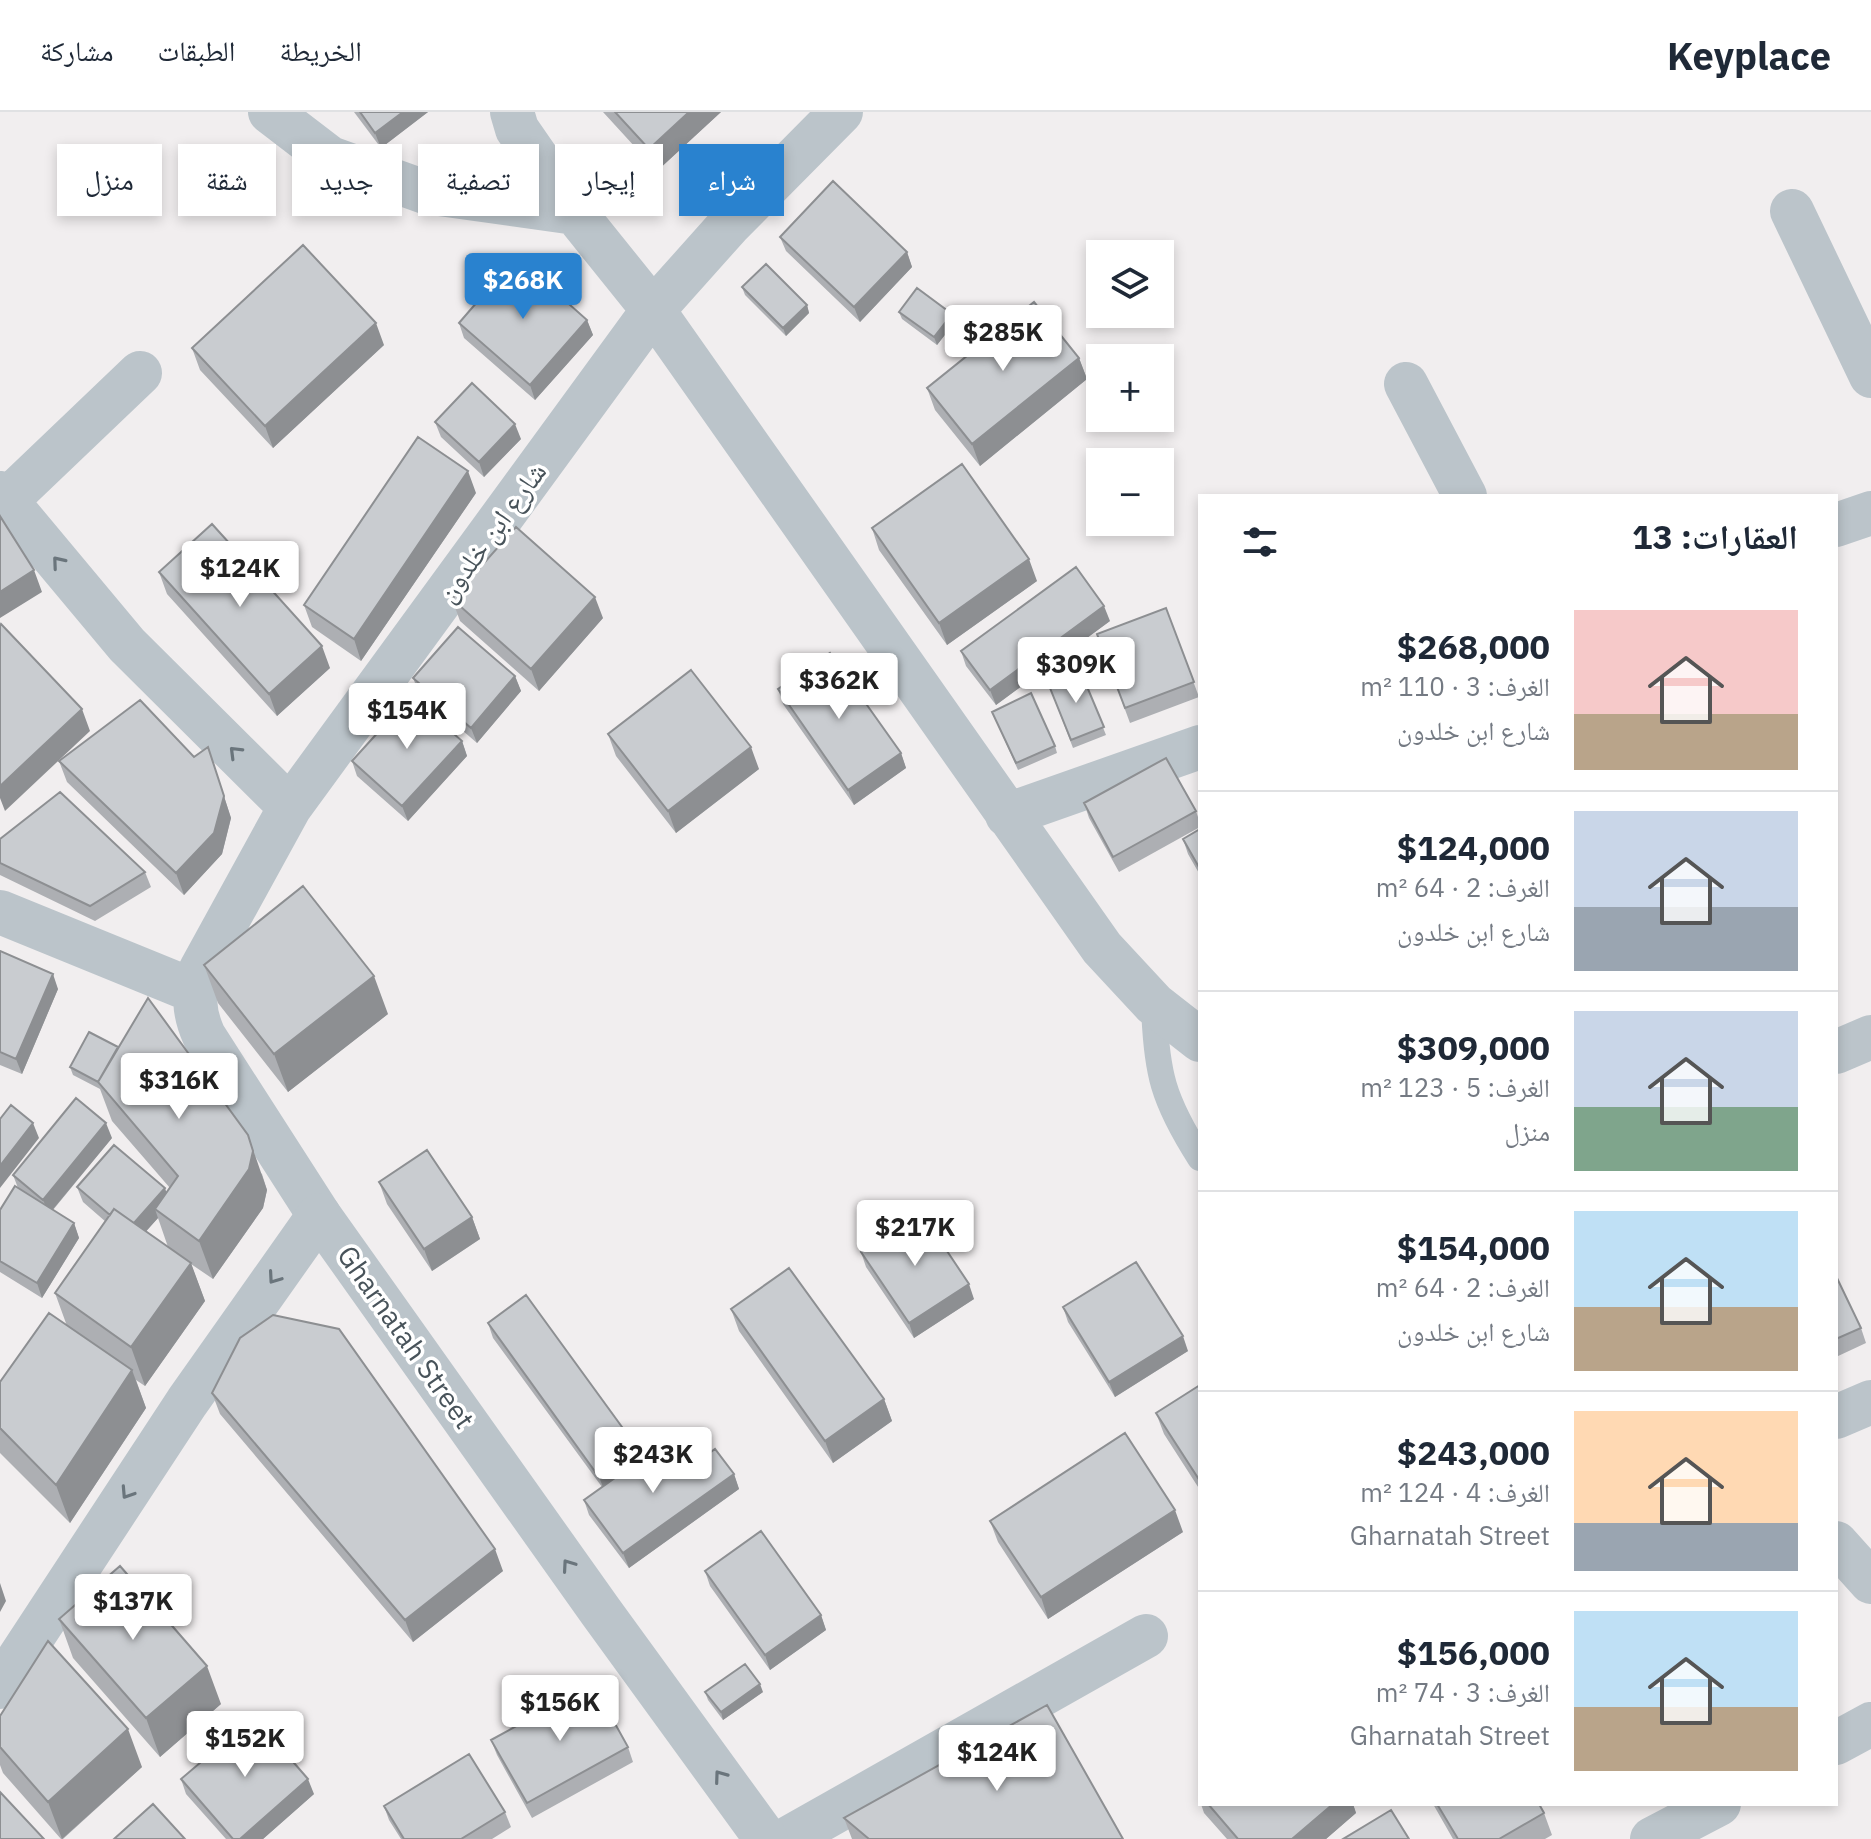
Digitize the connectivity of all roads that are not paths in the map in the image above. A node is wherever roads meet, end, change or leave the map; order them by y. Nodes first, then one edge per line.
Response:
1 (270, 112) edge
2 (512, 112) edge
3 (841, 112) edge
4 (555, 184) edge
5 (555, 210) edge
6 (1792, 211) dead end
7 (577, 216) edge
8 (653, 310) junction
9 (140, 373) dead end
10 (1871, 376) edge
11 (1406, 384) dead end
12 (1464, 494) edge
13 (3, 497) edge
14 (1871, 513) edge
15 (1838, 524) edge
16 (1198, 748) edge
17 (290, 807) junction
18 (1007, 815) junction
19 (0, 912) edge
20 (194, 991) junction
21 (1154, 1004) junction
22 (1871, 1037) edge
23 (1198, 1038) edge
24 (1838, 1051) edge
25 (1198, 1154) edge
26 (319, 1215) junction
27 (1871, 1402) edge
28 (1838, 1416) edge
29 (1838, 1545) edge
30 (1871, 1582) edge
31 (1146, 1636) dead end
32 (0, 1687) edge
33 (1871, 1724) edge
34 (1838, 1742) edge
35 (1715, 1806) edge
36 (766, 1839) edge
37 (787, 1839) edge
38 (1652, 1839) edge

1 - 5 street
2 - 4 street
3 - 8 street, شارع ابن خلدون
6 - 10 street
7 - 8 street
8 - 17 street, شارع ابن خلدون
8 - 18 street
9 - 13 street
11 - 12 street
17 -> 13 street
14 - 15 street
16 - 18 street
17 - 20 street, شارع ابن خلدون
18 - 21 street
19 - 20 street
20 - 26 street, Gharnatah Street
21 - 23 street
21 - 25 lane
22 - 24 street
26 -> 32 street
36 -> 26 street, Gharnatah Street
27 - 28 street
29 - 30 street
31 - 37 street
33 - 34 street
35 - 38 street

